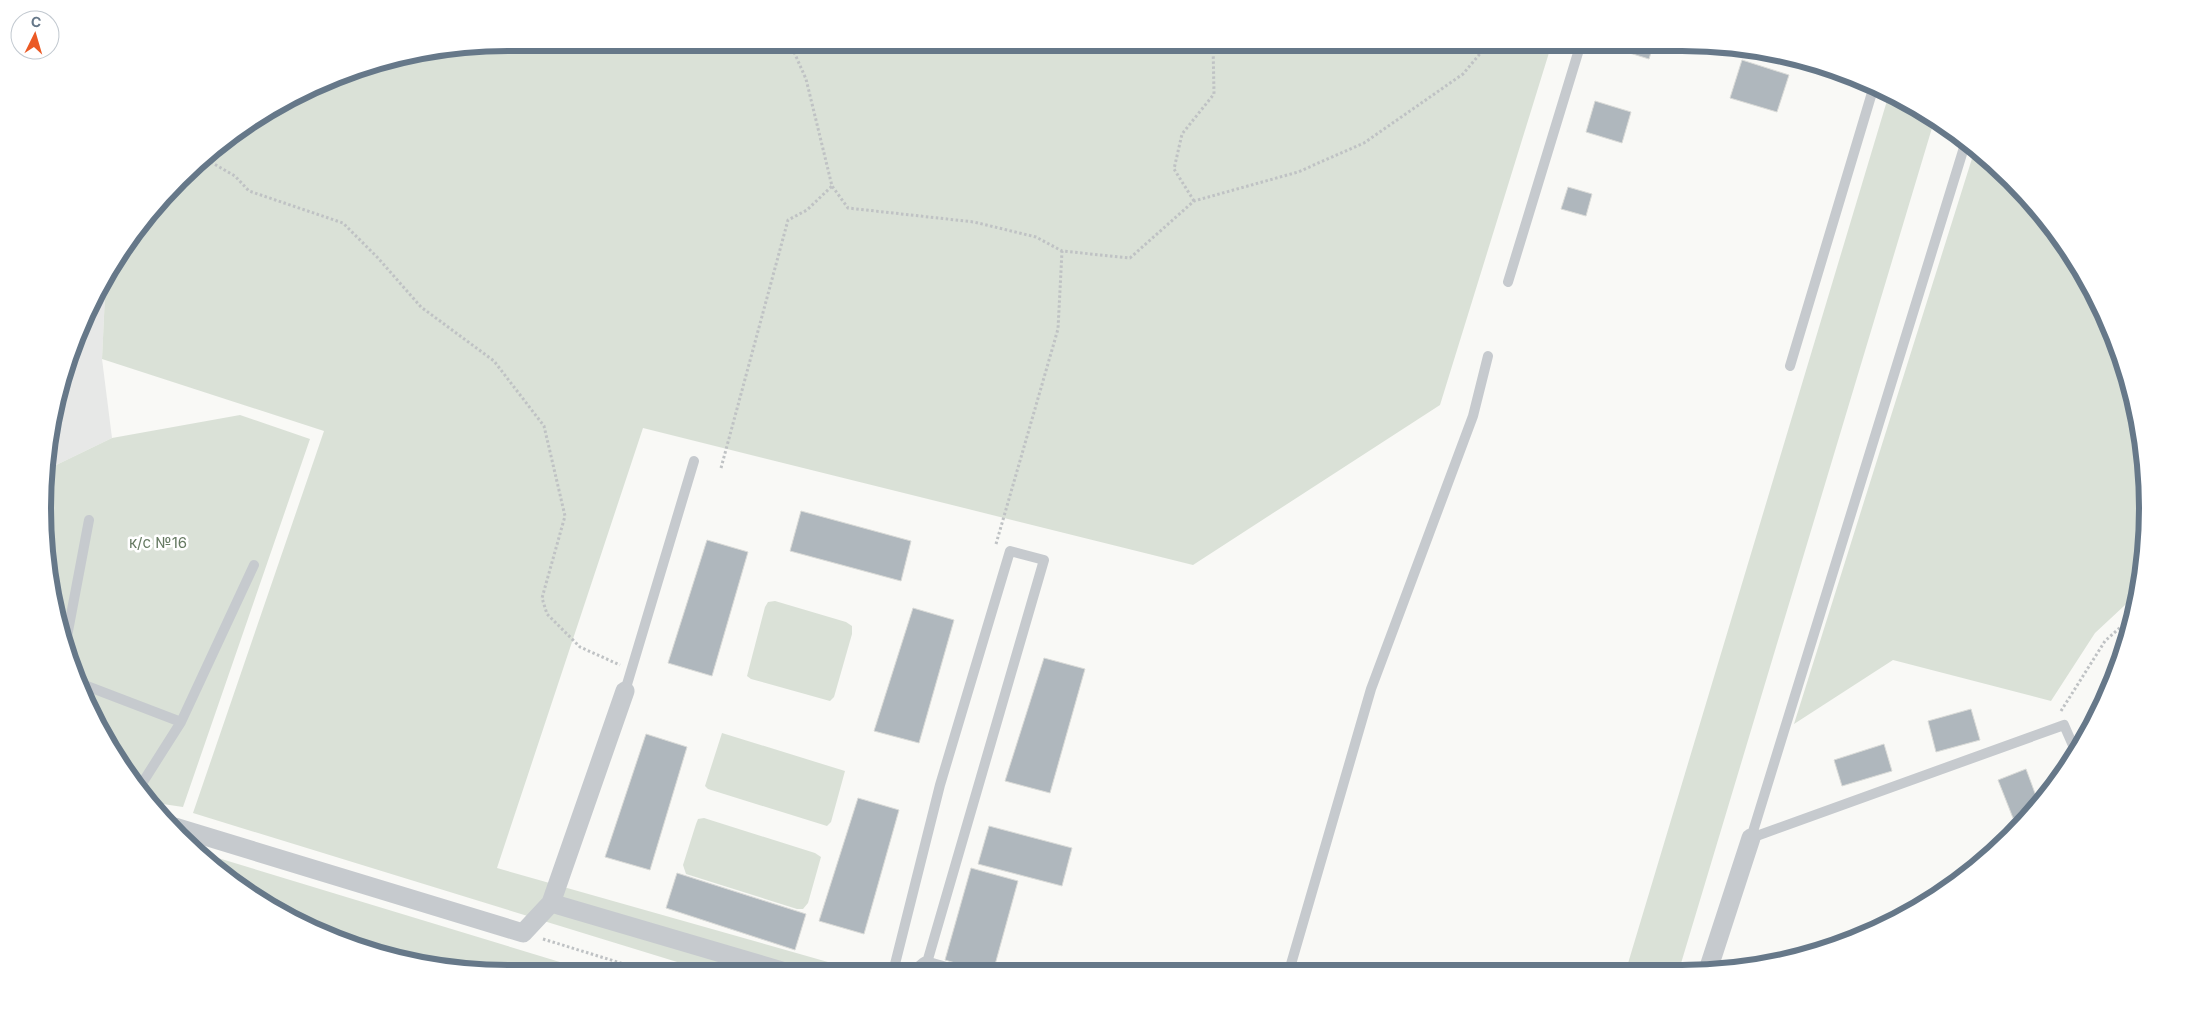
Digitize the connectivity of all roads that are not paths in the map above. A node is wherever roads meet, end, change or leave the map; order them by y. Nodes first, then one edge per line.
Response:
1 (1578, 51) edge
2 (1872, 93) edge
3 (1964, 149) edge
4 (1508, 282) dead end
5 (1488, 356) dead end
6 (1790, 366) dead end
7 (694, 461) dead end
8 (89, 520) dead end
9 (254, 566) dead end
10 (68, 630) edge
11 (87, 686) edge
12 (625, 691) joint
13 (181, 722) junction
14 (2073, 745) edge
15 (143, 782) edge
16 (184, 830) edge
17 (1751, 838) junction
18 (551, 903) junction
19 (1710, 964) edge
20 (762, 965) edge
21 (895, 965) edge
22 (924, 965) edge
23 (1291, 965) edge

1 - 4 lane
2 - 6 lane
3 - 17 lane
5 - 23 lane
7 - 12 lane
8 - 10 lane
9 - 13 lane
11 - 13 lane
12 - 18 street
13 - 15 lane
14 - 17 lane
16 - 18 street
17 - 19 street
18 - 20 street
21 - 22 lane

